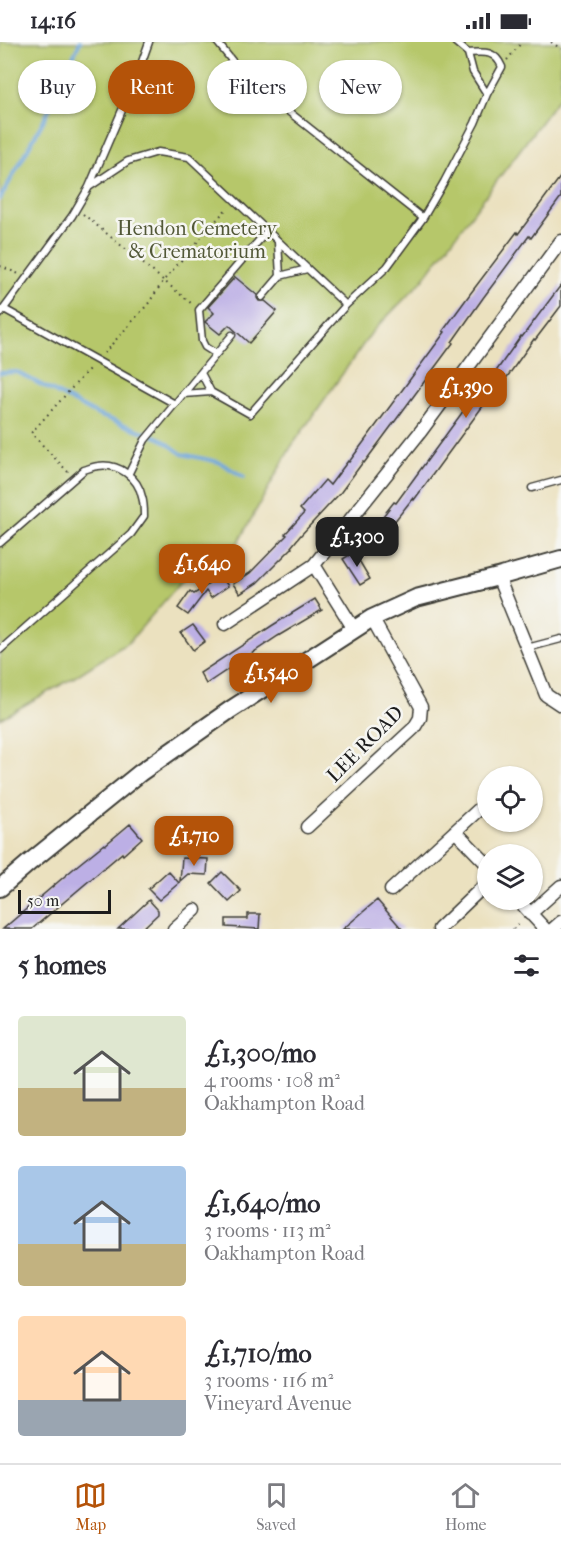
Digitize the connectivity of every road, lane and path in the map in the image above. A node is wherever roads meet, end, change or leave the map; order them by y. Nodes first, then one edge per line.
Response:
1 (149, 42) edge
2 (217, 42) edge
3 (455, 42) edge
4 (522, 42) edge
5 (550, 42) edge
6 (561, 49) edge
7 (468, 53) junction
8 (501, 67) junction
9 (487, 94) junction
10 (89, 187) junction
11 (234, 200) junction
12 (76, 208) junction
13 (423, 218) junction
14 (267, 231) junction
15 (561, 241) edge
16 (278, 242) junction
17 (0, 266) edge
18 (307, 269) junction
19 (280, 276) junction
20 (27, 278) junction
21 (164, 280) junction
22 (262, 297) dead end
23 (346, 305) junction
24 (199, 310) junction
25 (2, 312) edge
26 (232, 335) dead end
27 (216, 354) junction
28 (97, 361) junction
29 (201, 373) junction
30 (211, 392) junction
31 (183, 394) junction
32 (174, 404) junction
33 (129, 473) junction
34 (74, 479) junction
35 (561, 480) edge
36 (532, 488) dead end
37 (0, 543) edge
38 (561, 559) edge
39 (314, 565) junction
40 (498, 577) junction
41 (372, 618) junction
42 (225, 624) dead end
43 (354, 628) junction
44 (561, 639) edge
45 (527, 648) junction
46 (0, 650) edge
47 (561, 705) edge
48 (477, 811) edge
49 (307, 826) dead end
50 (455, 831) junction
51 (477, 854) edge
52 (561, 886) edge
53 (0, 888) edge
54 (391, 890) dead end
55 (477, 893) edge
56 (195, 910) dead end
57 (527, 910) edge
58 (530, 914) junction
59 (561, 922) edge
60 (520, 923) dead end
61 (174, 929) edge
62 (439, 929) edge
63 (513, 929) edge
64 (545, 929) edge
65 (553, 929) edge

1 - 10 lane
2 - 13 lane
3 - 7 lane
4 - 8 path
5 - 6 path
7 - 8 lane
7 - 9 lane
8 - 9 lane
9 - 13 lane
10 - 11 lane
10 - 12 lane
11 - 14 lane
11 - 21 path
12 - 20 lane
12 - 21 path
13 - 23 lane
14 - 16 lane
14 - 24 lane
15 - 39 street
16 - 18 lane
16 - 19 lane
17 - 20 path
18 - 19 lane
18 - 23 lane
19 - 22 lane
20 - 25 lane
21 - 24 path
21 - 28 path
23 - 30 lane
24 - 27 lane
25 - 28 lane
26 - 27 lane
27 - 29 lane
28 - 32 lane
28 - 34 path
29 - 30 lane
29 - 31 lane
30 - 31 lane
31 - 32 lane
32 - 33 lane
33 - 34 lane
33 - 46 lane
34 - 37 lane
35 - 36 lane
38 - 40 street
39 - 42 street
39 - 43 street
40 - 41 street
40 - 45 street
41 - 43 street
41 - 49 street, LEE ROAD
43 - 53 street
44 - 45 lane
45 - 47 street
48 - 50 street
50 - 51 street
50 - 54 street
52 - 58 street
55 - 62 street
56 - 61 street
57 - 58 street
58 - 64 street
59 - 65 street
60 - 63 path

